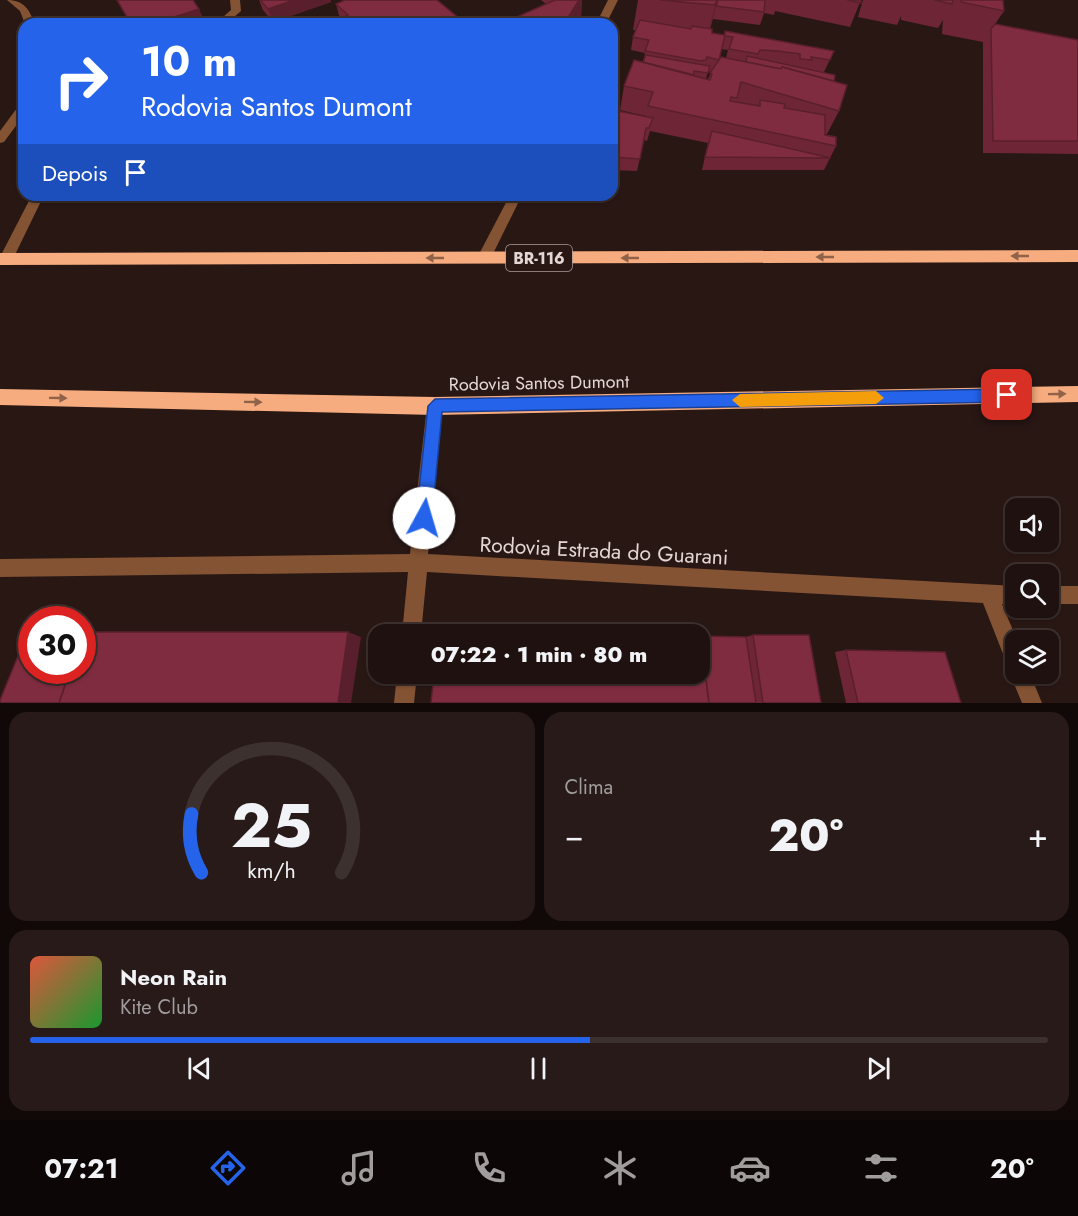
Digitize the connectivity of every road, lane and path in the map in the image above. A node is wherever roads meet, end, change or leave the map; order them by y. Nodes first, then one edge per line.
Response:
1 (12, 0) edge
2 (236, 0) edge
3 (613, 0) edge
4 (27, 18) edge
5 (227, 18) edge
6 (604, 18) edge
7 (18, 115) edge
8 (0, 139) edge
9 (35, 201) edge
10 (513, 201) edge
11 (1078, 256) edge
12 (484, 258) junction
13 (3, 259) edge
14 (1078, 394) edge
15 (0, 396) edge
16 (435, 406) junction
17 (420, 563) junction
18 (0, 568) edge
19 (989, 595) junction
20 (1005, 595) edge
21 (1059, 595) edge
22 (1078, 595) edge
23 (412, 624) edge
24 (1005, 635) edge
25 (406, 684) edge
26 (1024, 684) edge
27 (404, 703) edge
28 (1032, 703) edge

1 - 4 street
2 - 5 street
3 - 6 street
7 - 8 street
9 - 13 street
10 - 12 street
11 -> 12 highway, BR-116
12 -> 13 highway, BR-116
16 -> 14 highway, Rodovia Santos Dumont
15 -> 16 highway, Rodovia Santos Dumont
16 - 17 street
17 - 18 street, Rodovia Estrada do Guarani
17 - 19 street, Rodovia Estrada do Guarani
17 - 23 street
19 - 20 street, Rodovia Estrada do Guarani
19 - 24 street
21 - 22 street
25 - 27 street
26 - 28 street

